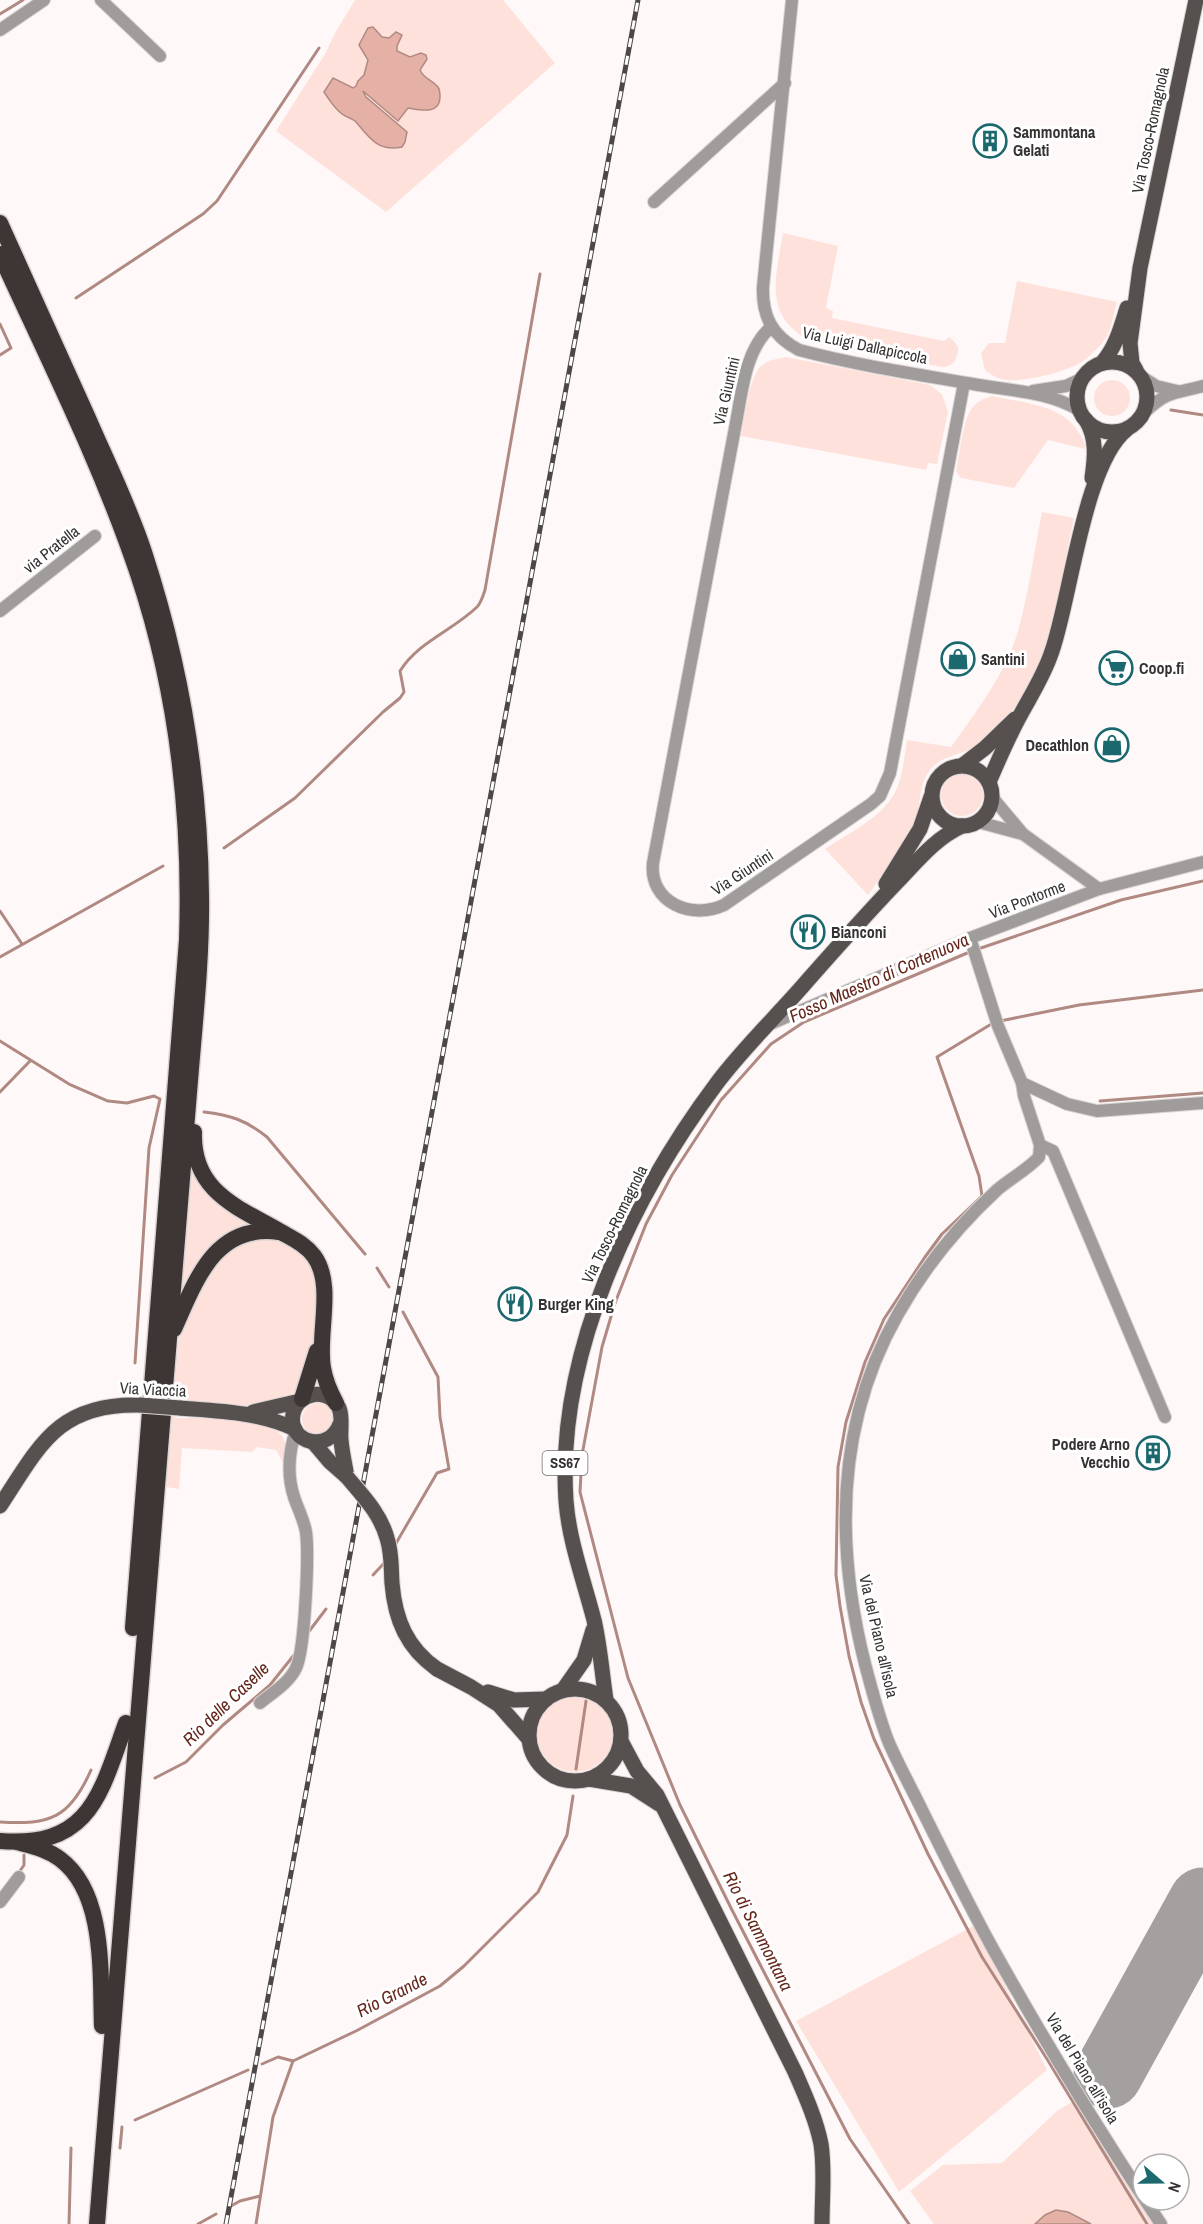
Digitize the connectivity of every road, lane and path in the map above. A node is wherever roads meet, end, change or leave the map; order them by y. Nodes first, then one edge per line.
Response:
1 (44, 0) edge
2 (101, 0) edge
3 (792, 0) edge
4 (1196, 0) edge
5 (0, 30) edge
6 (160, 56) dead end
7 (785, 82) junction
8 (654, 202) dead end
9 (0, 223) edge
10 (0, 254) edge
11 (1140, 268) junction
12 (771, 327) junction
13 (1102, 363) junction
14 (1139, 374) junction
15 (1082, 379) junction
16 (963, 383) junction
17 (1203, 386) edge
18 (1178, 391) junction
19 (1026, 392) junction
20 (1144, 413) junction
21 (1082, 415) junction
22 (1127, 429) junction
23 (1089, 499) junction
24 (95, 536) dead end
25 (0, 611) edge
26 (1022, 713) junction
27 (963, 765) junction
28 (991, 790) junction
29 (931, 797) junction
30 (978, 822) junction
31 (962, 826) junction
32 (1023, 834) junction
33 (1203, 862) edge
34 (1099, 889) junction
35 (871, 909) junction
36 (972, 946) junction
37 (769, 1025) junction
38 (190, 1080) junction
39 (1023, 1083) junction
40 (1203, 1102) edge
41 (1040, 1145) junction
42 (283, 1233) junction
43 (322, 1326) junction
44 (168, 1343) junction
45 (301, 1400) junction
46 (336, 1403) junction
47 (243, 1413) junction
48 (1165, 1417) dead end
49 (340, 1424) junction
50 (295, 1429) junction
51 (312, 1442) junction
52 (290, 1462) junction
53 (347, 1477) junction
54 (0, 1506) edge
55 (594, 1621) junction
56 (471, 1687) junction
57 (563, 1690) junction
58 (546, 1699) junction
59 (606, 1700) junction
60 (260, 1703) dead end
61 (126, 1723) junction
62 (528, 1738) junction
63 (621, 1741) junction
64 (589, 1779) junction
65 (663, 1807) junction
66 (8, 1842) edge
67 (20, 1877) dead end
68 (0, 1902) edge
69 (102, 2026) junction
70 (1131, 2177) edge
71 (86, 2224) edge
72 (97, 2224) edge
73 (822, 2224) edge

1 - 5 street
2 - 6 street
3 - 7 street
4 - 11 main road, Via Tosco-Romagnola
7 - 8 street
7 - 12 street
9 - 38 highway
10 - 61 highway
11 - 13 main road, Via Tosco-Romagnola
11 - 14 main road, Via Tosco-Romagnola
12 - 16 street, Via Luigi Dallapiccola
12 - 16 street, Via Giuntini
13 - 14 main road
13 - 15 main road, Via Tosco-Romagnola
14 - 18 street
14 - 20 main road, Via Tosco-Romagnola
15 - 19 street, Via Luigi Dallapiccola
15 - 21 main road
16 - 19 street, Via Luigi Dallapiccola
17 - 18 street
18 - 20 street
19 - 21 street, Via Luigi Dallapiccola
20 - 22 main road
21 - 22 main road
21 - 23 main road
22 - 23 main road
23 - 26 main road
24 - 25 street, via Pratella
26 - 27 main road
26 - 28 main road
27 - 28 main road
27 - 29 main road
28 - 30 main road
28 - 32 street
29 - 31 main road
29 - 35 main road
30 - 31 main road
30 - 32 street
31 - 35 main road
32 - 34 street
33 - 34 street, Via Pontorme
34 - 36 street, Via Pontorme
35 - 37 main road, Via Tosco-Romagnola
36 - 37 street, Via Pontorme
36 - 39 street
37 - 55 main road, Via Tosco-Romagnola / SS67
38 - 42 highway
38 - 44 highway
39 - 40 street
39 - 41 street
41 - 48 street
41 - 70 street, Via del Piano all'isola
42 - 43 highway
42 - 44 highway
43 - 45 highway
43 - 46 highway
44 - 72 highway
45 - 46 main road
45 - 47 main road
45 - 50 main road
46 - 49 main road
47 - 50 main road
47 - 54 main road, Via Viaccia, bridge
49 - 51 main road
49 - 53 main road
50 - 51 main road
50 - 52 street
51 - 52 street
51 - 53 main road
52 - 60 street
53 - 56 main road, bridge
55 - 57 main road, Via Tosco-Romagnola / SS67
55 - 59 main road, Via Tosco-Romagnola / SS67
56 - 58 main road
56 - 62 main road
57 - 58 main road, SS67
57 - 59 main road
58 - 62 main road, SS67
59 - 63 main road, SS67
61 - 66 highway
61 - 69 highway
62 - 64 main road
63 - 64 main road
63 - 65 main road, SS67
64 - 65 main road
65 - 73 main road, SS67
66 - 69 highway
67 - 68 street
69 - 71 highway

